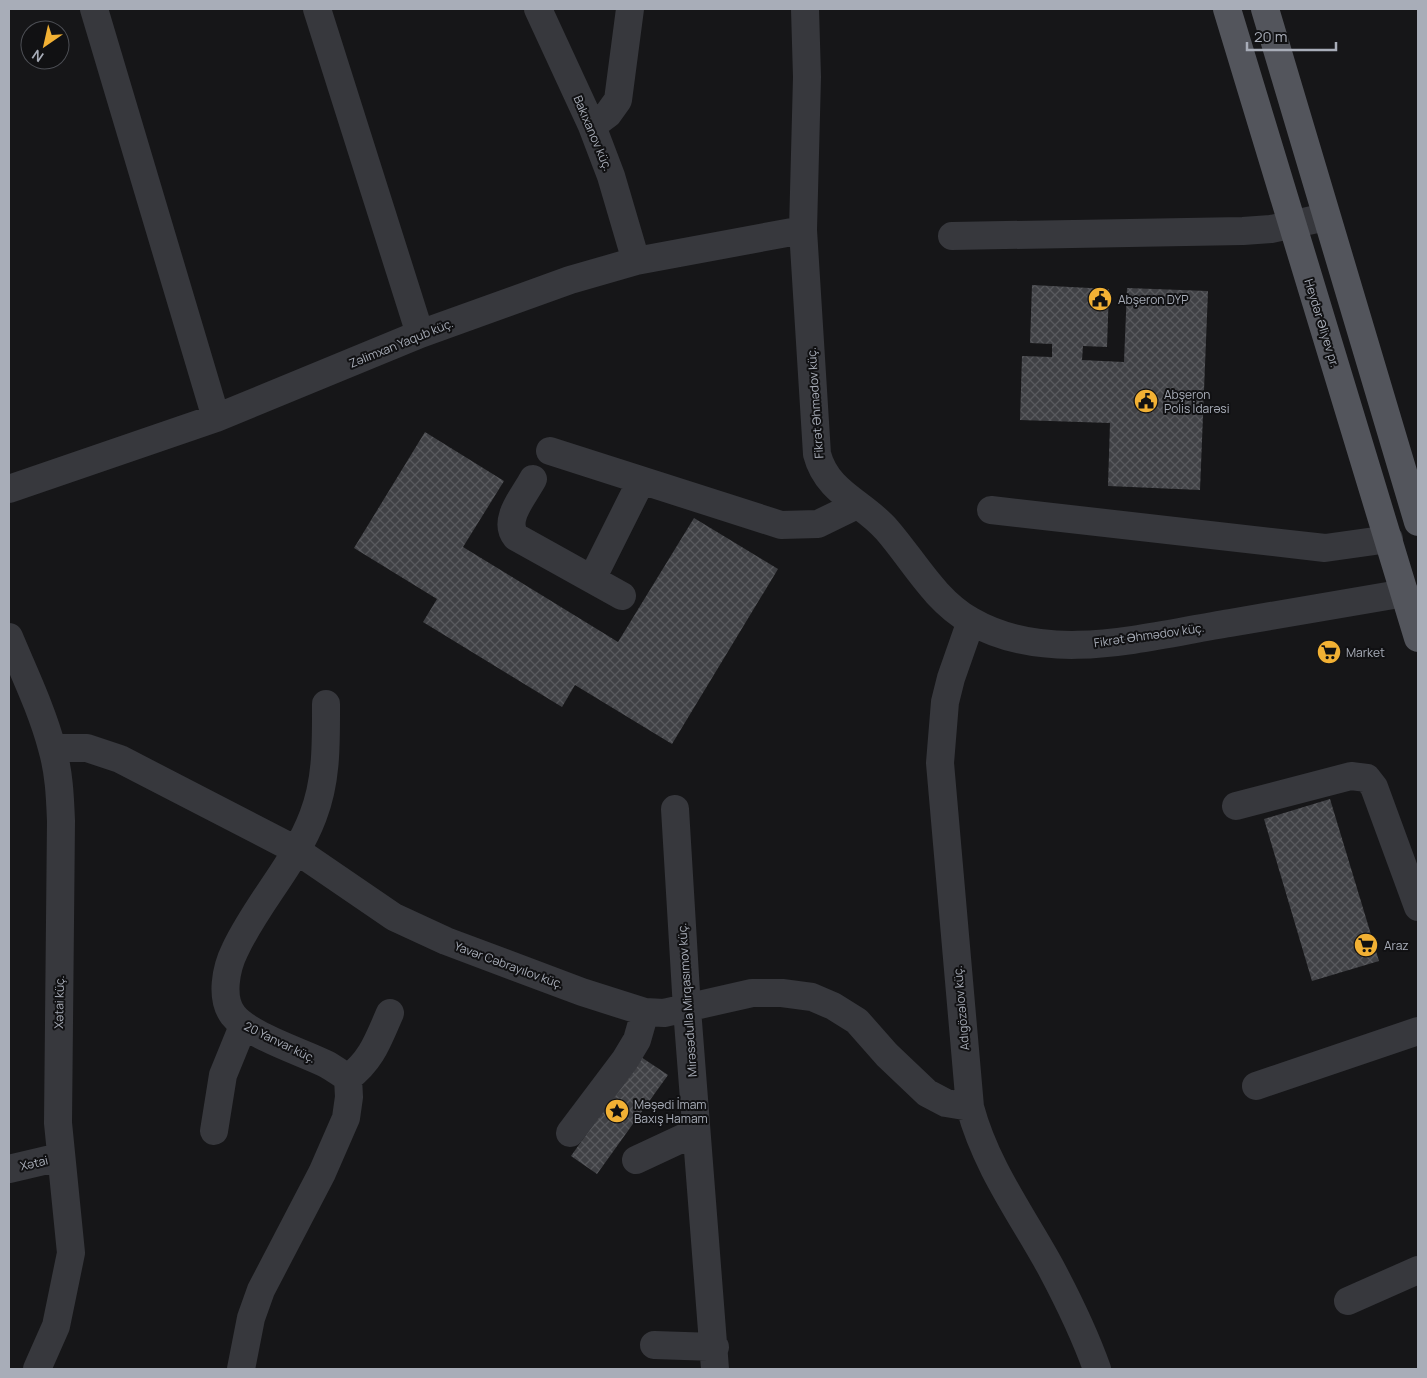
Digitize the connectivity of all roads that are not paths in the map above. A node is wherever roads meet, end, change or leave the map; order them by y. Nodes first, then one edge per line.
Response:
1 (94, 9) edge
2 (317, 9) edge
3 (538, 9) edge
4 (630, 9) edge
5 (805, 9) edge
6 (1227, 9) edge
7 (1265, 9) edge
8 (592, 126) junction
9 (1326, 217) junction
10 (1292, 224) junction
11 (804, 230) junction
12 (952, 236) dead end
13 (636, 261) junction
14 (420, 334) junction
15 (216, 418) junction
16 (550, 451) dead end
17 (533, 479) dead end
18 (641, 481) junction
19 (9, 489) edge
20 (857, 505) junction
21 (991, 510) dead end
22 (1418, 522) edge
23 (1389, 539) junction
24 (592, 579) junction
25 (1412, 591) edge
26 (622, 596) dead end
27 (971, 621) junction
28 (9, 637) edge
29 (1418, 638) edge
30 (326, 704) dead end
31 (52, 748) junction
32 (1236, 806) dead end
33 (675, 809) dead end
34 (296, 850) junction
35 (1418, 907) edge
36 (687, 1009) junction
37 (645, 1012) junction
38 (390, 1013) dead end
39 (244, 1026) junction
40 (1418, 1031) edge
41 (348, 1078) junction
42 (1256, 1086) dead end
43 (970, 1107) junction
44 (214, 1130) dead end
45 (696, 1132) junction
46 (570, 1133) dead end
47 (60, 1157) junction
48 (636, 1160) dead end
49 (9, 1169) edge
50 (1418, 1270) edge
51 (1348, 1301) dead end
52 (654, 1344) dead end
53 (715, 1358) edge
54 (37, 1369) edge
55 (241, 1369) edge
56 (1097, 1369) edge

1 - 15 street
2 - 14 street
3 - 8 street, Bakıxanov küç.
4 - 8 street
5 - 11 street, Fikrət Əhmədov küç.
6 - 10 main road, Heydər Əliyev pr.
7 - 9 main road
8 - 13 street, Bakıxanov küç.
9 - 10 street
9 - 22 main road
10 - 12 street
10 - 23 main road, Heydər Əliyev pr.
11 - 13 street, Zəlimxan Yaqub küç.
11 - 20 street, Fikrət Əhmədov küç.
13 - 14 street, Zəlimxan Yaqub küç.
14 - 15 street, Zəlimxan Yaqub küç.
15 - 19 street, Zəlimxan Yaqub küç.
16 - 18 street
17 - 24 street
18 - 20 street
18 - 24 street
20 - 27 street, Fikrət Əhmədov küç.
21 - 23 street
23 - 25 main road, Heydər Əliyev pr.
24 - 26 street
25 - 27 street, Fikrət Əhmədov küç.
25 - 29 main road, Heydər Əliyev pr.
27 - 43 street, Adıgözəlov küç.
28 - 31 street, Xətai küç.
30 - 34 street, 20 Yanvar küç.
31 - 34 street, Yavər Cəbrayılov küç.
31 - 47 street, Xətai küç.
32 - 35 street
33 - 36 street, Mirəsədulla Mirqasımov küç.
34 - 37 street, Yavər Cəbrayılov küç.
34 - 39 street, 20 Yanvar küç.
36 - 37 street, Yavər Cəbrayılov küç.
36 - 43 street, Yavər Cəbrayılov küç.
36 - 45 street, Mirəsədulla Mirqasımov küç.
37 - 46 street
38 - 41 street
39 - 41 street, 20 Yanvar küç.
39 - 44 street
40 - 42 street
41 - 55 street
43 - 56 street, Adıgözəlov küç.
45 - 48 street
45 - 53 street, Mirəsədulla Mirqasımov küç.
47 - 49 street, Xətai
47 - 54 street, Xətai küç.
50 - 51 street
52 - 53 street

